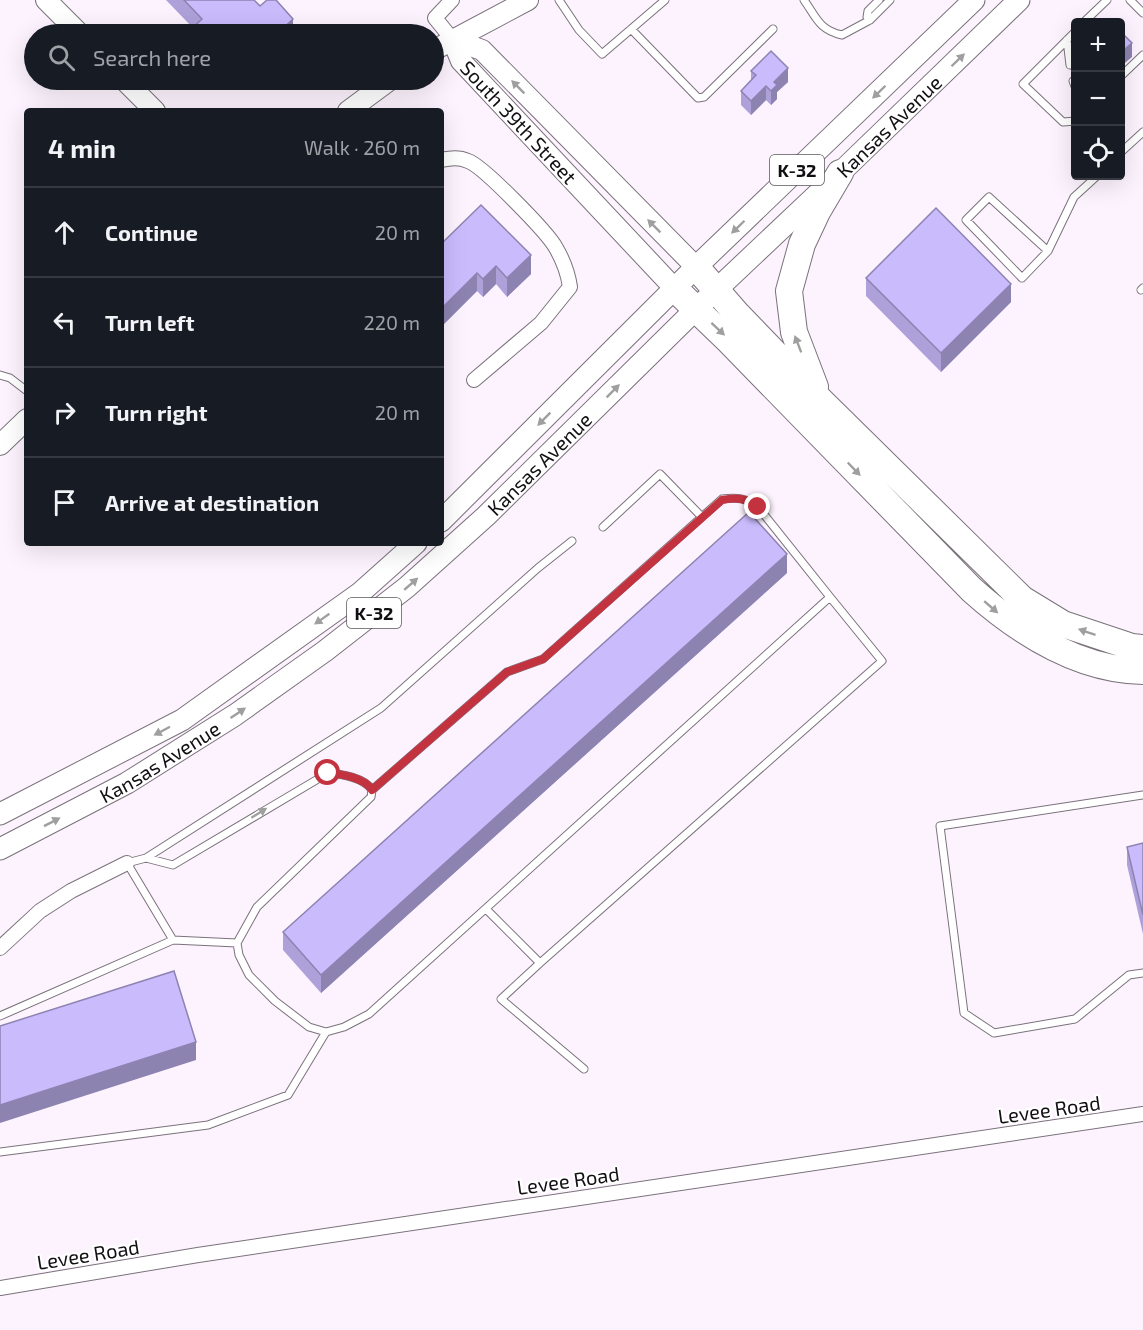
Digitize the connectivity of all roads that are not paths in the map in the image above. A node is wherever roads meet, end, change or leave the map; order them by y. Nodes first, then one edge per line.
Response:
1 (46, 0) edge
2 (528, 0) edge
3 (559, 0) edge
4 (664, 0) edge
5 (879, 0) edge
6 (890, 0) edge
7 (974, 0) edge
8 (1019, 0) edge
9 (1107, 0) edge
10 (1130, 0) edge
11 (807, 1) edge
12 (447, 2) edge
13 (1143, 13) edge
14 (1088, 18) edge
15 (870, 20) junction
16 (70, 24) edge
17 (440, 24) edge
18 (444, 29) edge
19 (631, 29) junction
20 (773, 29) dead end
21 (1071, 36) edge
22 (452, 39) junction
23 (1067, 40) junction
24 (444, 44) edge
25 (1143, 55) edge
26 (1070, 65) dead end
27 (1125, 72) edge
28 (134, 90) edge
29 (378, 90) edge
30 (152, 108) edge
31 (357, 108) edge
32 (1071, 121) edge
33 (1143, 132) edge
34 (1125, 148) edge
35 (444, 160) edge
36 (840, 173) junction
37 (1093, 180) edge
38 (1048, 251) junction
39 (696, 267) junction
40 (675, 289) junction
41 (716, 290) junction
42 (696, 309) junction
43 (0, 375) edge
44 (474, 380) dead end
45 (24, 389) edge
46 (819, 399) junction
47 (24, 422) edge
48 (0, 445) edge
49 (702, 517) junction
50 (444, 518) edge
51 (603, 527) dead end
52 (572, 541) dead end
53 (413, 546) edge
54 (830, 597) junction
55 (1143, 648) edge
56 (1143, 672) edge
57 (372, 790) junction
58 (1143, 795) edge
59 (0, 814) edge
60 (0, 849) edge
61 (146, 858) junction
62 (127, 863) junction
63 (486, 909) junction
64 (173, 940) junction
65 (237, 943) junction
66 (0, 948) edge
67 (540, 963) junction
68 (1143, 973) edge
69 (0, 1016) edge
70 (326, 1032) junction
71 (584, 1069) dead end
72 (1143, 1114) edge
73 (0, 1152) edge
74 (0, 1288) edge

1 - 16 street
2 - 22 street
3 - 19 lane
4 - 19 lane
5 - 15 lane
6 - 15 lane
7 -> 39 main road, Kansas Avenue / K-32
36 -> 8 main road, Kansas Avenue / K-32
9 - 14 lane
10 - 13 lane
11 - 15 lane
12 - 17 street
18 - 22 street
19 - 20 lane
21 - 23 lane
22 - 24 street
39 -> 22 street, South 39th Street
22 - 40 street, South 39th Street
23 - 26 lane
23 - 32 lane
25 - 27 lane
28 - 30 street
29 - 31 street
33 - 34 lane
35 - 44 street
36 - 41 main road, Kansas Avenue / K-32
46 -> 36 highway
37 - 38 lane
38 - 38 lane
39 - 40 main road, Kansas Avenue / K-32
39 - 41 highway
40 - 42 highway
40 -> 50 main road, Kansas Avenue / K-32
41 - 42 main road, Kansas Avenue / K-32
41 - 46 highway
42 -> 56 highway
60 -> 42 main road, Kansas Avenue / K-32
43 - 45 lane
55 -> 46 highway
47 - 48 street
49 - 51 lane
49 - 54 lane
49 - 57 lane
52 - 61 lane
53 -> 59 main road, Kansas Avenue / K-32
54 - 63 lane
54 - 67 lane
61 -> 57 lane
57 - 65 lane
58 - 68 lane
61 - 62 lane
62 - 64 lane
62 - 66 street
63 - 67 lane
63 - 70 lane
64 - 65 lane
64 - 69 lane
65 - 70 lane
67 - 71 lane
70 - 73 lane
72 - 74 street, Levee Road

